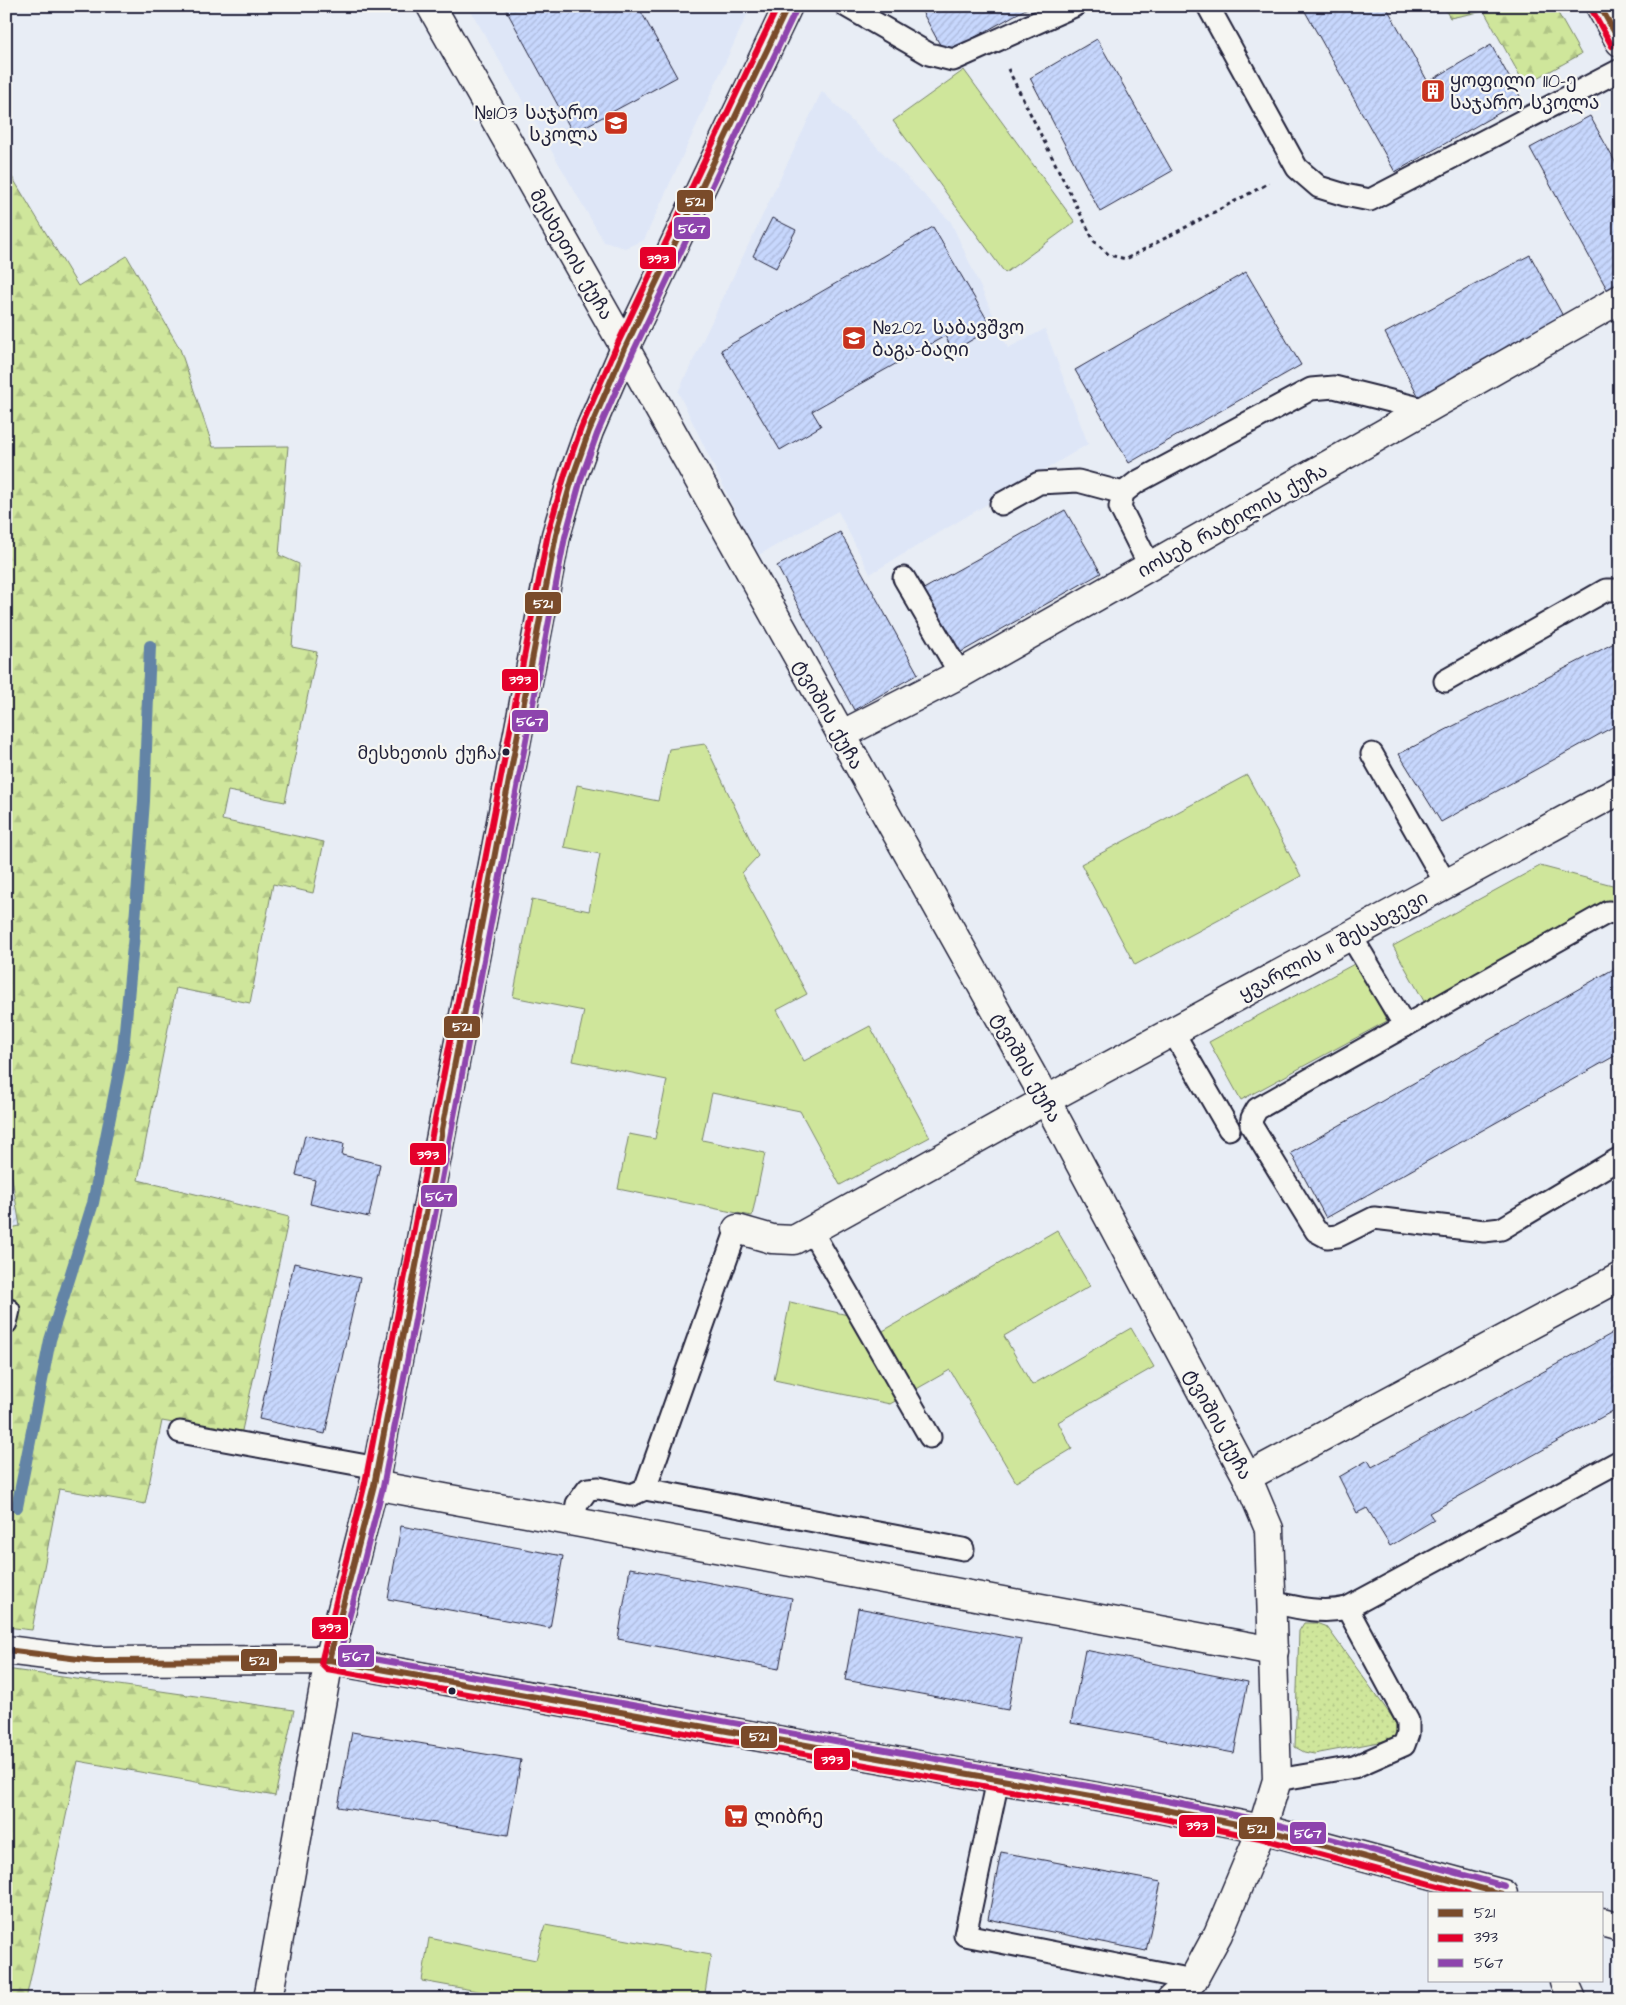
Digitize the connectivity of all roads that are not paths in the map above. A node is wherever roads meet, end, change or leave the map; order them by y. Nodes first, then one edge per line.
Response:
1 (431, 6) edge
2 (788, 6) edge
3 (846, 6) edge
4 (1074, 6) edge
5 (1208, 6) edge
6 (1600, 6) edge
7 (1620, 42) edge
8 (1620, 70) edge
9 (1620, 299) edge
10 (626, 348) junction
11 (1427, 410) junction
12 (1123, 493) junction
13 (1001, 504) dead end
14 (1150, 567) junction
15 (904, 578) dead end
16 (1620, 590) edge
17 (960, 674) junction
18 (1445, 681) dead end
19 (841, 735) junction
20 (1372, 754) dead end
21 (1620, 790) edge
22 (1446, 884) junction
23 (1620, 913) edge
24 (1351, 936) junction
25 (1405, 1026) junction
26 (1173, 1032) junction
27 (1046, 1100) junction
28 (1229, 1129) dead end
29 (1620, 1158) edge
30 (737, 1229) joint
31 (810, 1230) junction
32 (1620, 1277) edge
33 (180, 1432) dead end
34 (930, 1436) dead end
35 (1620, 1461) edge
36 (376, 1476) junction
37 (1247, 1477) junction
38 (645, 1489) junction
39 (574, 1521) junction
40 (963, 1549) dead end
41 (1272, 1602) junction
42 (1347, 1608) junction
43 (6, 1650) edge
44 (1274, 1651) junction
45 (329, 1660) junction
46 (998, 1780) junction
47 (1277, 1780) junction
48 (1262, 1829) junction
49 (1496, 1892) edge
50 (1604, 1923) edge
51 (1620, 1928) edge
52 (1194, 1980) junction
53 (1564, 1982) edge
54 (268, 1999) edge
55 (1171, 1999) edge
56 (1572, 1999) edge

1 - 10 street, მესხეთის ქუჩა
2 - 10 street
3 - 4 lane
5 - 8 lane
6 - 7 street
9 - 11 street, იოსებ რატილის ქუჩა
10 - 19 street, ტვიშის ქუჩა
10 - 36 street
11 - 12 lane
11 - 14 street, იოსებ რატილის ქუჩა
12 - 13 lane
12 - 14 lane
14 - 17 street, იოსებ რატილის ქუჩა
15 - 17 lane
16 - 18 lane
17 - 19 street, იოსებ რატილის ქუჩა
19 - 27 street, ტვიშის ქუჩა
20 - 22 lane
21 - 22 street, ყვარლის II შესახვევი
22 - 24 street, ყვარლის II შესახვევი
23 - 25 lane
24 - 25 lane
24 - 26 street, ყვარლის II შესახვევი
25 - 29 lane
26 - 27 street, ყვარლის II შესახვევი
26 - 28 lane
27 - 31 street, ყვარლის II შესახვევი
27 - 37 street, ტვიშის ქუჩა
30 - 31 street, ყვარლის II შესახვევი
30 - 38 lane
31 - 34 lane
32 - 37 street
33 - 36 lane
35 - 42 lane
36 - 39 street
36 - 45 street
37 - 41 street, ტვიშის ქუჩა
38 - 39 lane
38 - 40 lane
39 - 44 street
41 - 42 lane
41 - 44 street, ტვიშის ქუჩა
42 - 47 lane
43 - 45 street
44 - 47 street, ტვიშის ქუჩა
45 - 46 street
45 - 54 street
46 - 48 street
46 - 52 lane
47 - 48 street, ტვიშის ქუჩა
48 - 49 street
48 - 52 street, ტვიშის ქუჩა
50 - 51 street
52 - 55 street
53 - 56 street

